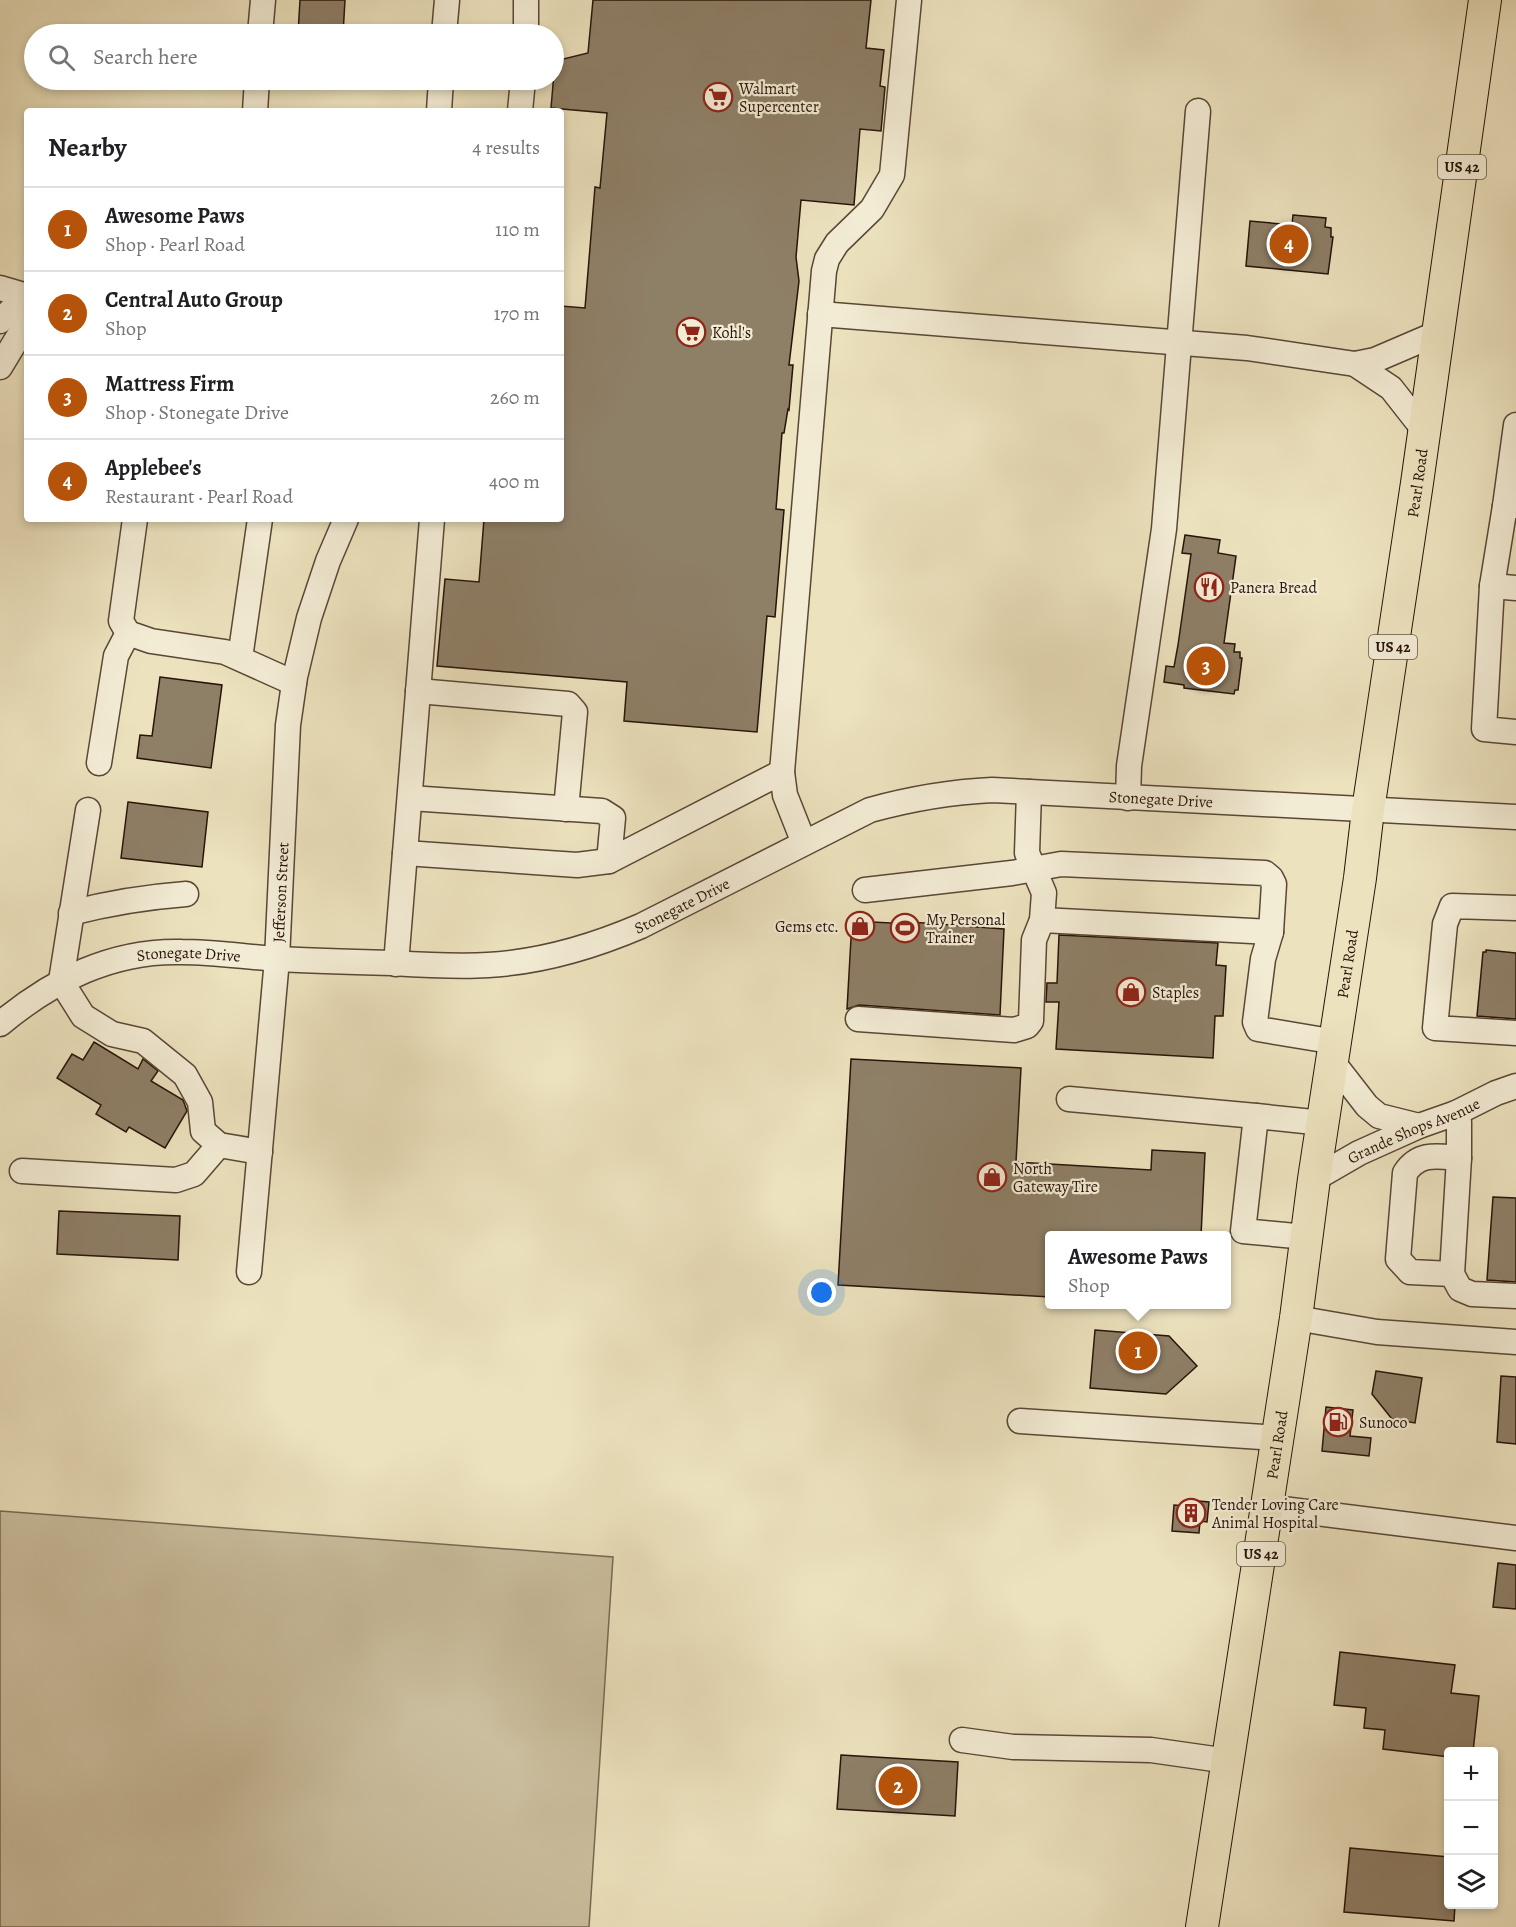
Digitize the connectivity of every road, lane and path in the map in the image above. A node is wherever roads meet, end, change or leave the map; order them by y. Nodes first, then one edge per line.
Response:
1 (263, 0) edge
2 (447, 0) edge
3 (526, 0) edge
4 (909, 0) edge
5 (1485, 0) edge
6 (261, 24) edge
7 (445, 24) edge
8 (526, 24) edge
9 (256, 90) edge
10 (440, 90) edge
11 (522, 90) edge
12 (255, 108) edge
13 (439, 108) edge
14 (520, 108) edge
15 (1198, 111) dead end
16 (0, 288) edge
17 (24, 295) edge
18 (24, 299) edge
19 (820, 314) junction
20 (0, 321) edge
21 (24, 322) edge
22 (1438, 333) junction
23 (1179, 344) junction
24 (1355, 364) junction
25 (0, 367) edge
26 (1516, 424) edge
27 (1424, 430) junction
28 (1514, 452) edge
29 (1510, 506) edge
30 (135, 522) edge
31 (260, 522) edge
32 (345, 522) edge
33 (432, 522) edge
34 (1492, 586) junction
35 (1516, 588) edge
36 (128, 633) junction
37 (240, 658) junction
38 (294, 683) junction
39 (418, 691) junction
40 (1516, 732) edge
41 (99, 763) dead end
42 (782, 772) junction
43 (1029, 792) junction
44 (410, 798) junction
45 (1128, 798) junction
46 (566, 809) junction
47 (88, 810) dead end
48 (1368, 810) junction
49 (1516, 817) edge
50 (804, 843) junction
51 (405, 853) junction
52 (609, 861) junction
53 (1034, 869) junction
54 (865, 890) dead end
55 (186, 894) dead end
56 (1516, 908) edge
57 (71, 913) junction
58 (1042, 920) junction
59 (1271, 932) junction
60 (277, 959) junction
61 (396, 963) junction
62 (61, 981) junction
63 (858, 1019) dead end
64 (0, 1024) edge
65 (1516, 1033) edge
66 (1334, 1052) junction
67 (1516, 1086) edge
68 (1069, 1100) dead end
69 (1456, 1113) junction
70 (1256, 1116) junction
71 (1323, 1123) junction
72 (1419, 1125) junction
73 (219, 1145) junction
74 (260, 1152) junction
75 (1459, 1158) junction
76 (22, 1171) dead end
77 (1314, 1179) junction
78 (1306, 1237) junction
79 (249, 1272) dead end
80 (1452, 1274) junction
81 (1516, 1296) edge
82 (1296, 1318) junction
83 (1516, 1342) edge
84 (1020, 1421) dead end
85 (1278, 1438) junction
86 (1268, 1507) junction
87 (1516, 1538) edge
88 (962, 1740) dead end
89 (1228, 1761) junction
90 (1202, 1927) edge

1 - 6 street
2 - 7 street
3 - 8 street
4 - 19 street
5 - 22 main road, Pearl Road / US 42
9 - 12 street
10 - 13 street
11 - 14 street
15 - 23 street
16 - 17 street
18 - 20 street
19 - 23 street
19 - 42 street
21 - 25 street
22 - 24 street
22 - 27 main road, Pearl Road / US 42
23 - 24 street
23 - 45 street
24 - 27 street
26 - 28 street
27 - 48 main road, Pearl Road / US 42
28 - 29 street
29 - 34 street
30 - 36 street
31 - 37 street
32 - 38 street, Jefferson Street
33 - 39 street
34 - 35 street
34 - 40 street
36 - 37 street
36 - 41 street
37 - 38 street
38 - 60 street, Jefferson Street
39 - 44 street
39 - 46 street
42 - 50 street
42 - 52 street
43 - 45 street, Stonegate Drive
43 - 50 street, Stonegate Drive
43 - 53 street
44 - 46 street
44 - 51 street
45 - 48 street, Stonegate Drive
46 - 52 street
47 - 57 street
48 - 49 street, Stonegate Drive
48 - 66 main road, Pearl Road / US 42
50 - 61 street, Stonegate Drive
51 - 52 street
51 - 61 street
53 - 54 street
53 - 58 street
53 - 59 street
55 - 57 street
56 - 65 street
57 - 62 street
58 - 59 street
58 - 63 street
59 - 66 street
60 - 61 street, Stonegate Drive
60 - 62 street, Stonegate Drive
60 - 74 street, Jefferson Street
62 - 64 street, Stonegate Drive
62 - 73 street
66 - 71 main road, Pearl Road / US 42
66 - 72 street
67 - 69 street, Grande Shops Avenue
68 - 70 street
69 - 72 street, Grande Shops Avenue
69 - 75 street
70 - 71 street
70 - 78 street
71 - 77 main road, Pearl Road / US 42
72 - 77 street, Grande Shops Avenue
73 - 74 street
73 - 76 street
74 - 79 street, Jefferson Street
75 - 80 street
75 - 80 street
77 - 78 main road, Pearl Road / US 42
78 - 82 main road, Pearl Road / US 42
80 - 81 street
82 - 83 street
82 - 85 main road, Pearl Road / US 42
84 - 85 street
85 - 86 main road, Pearl Road / US 42
86 - 87 street
86 - 89 main road, Pearl Road / US 42
88 - 89 street
89 - 90 main road, Pearl Road / US 42

